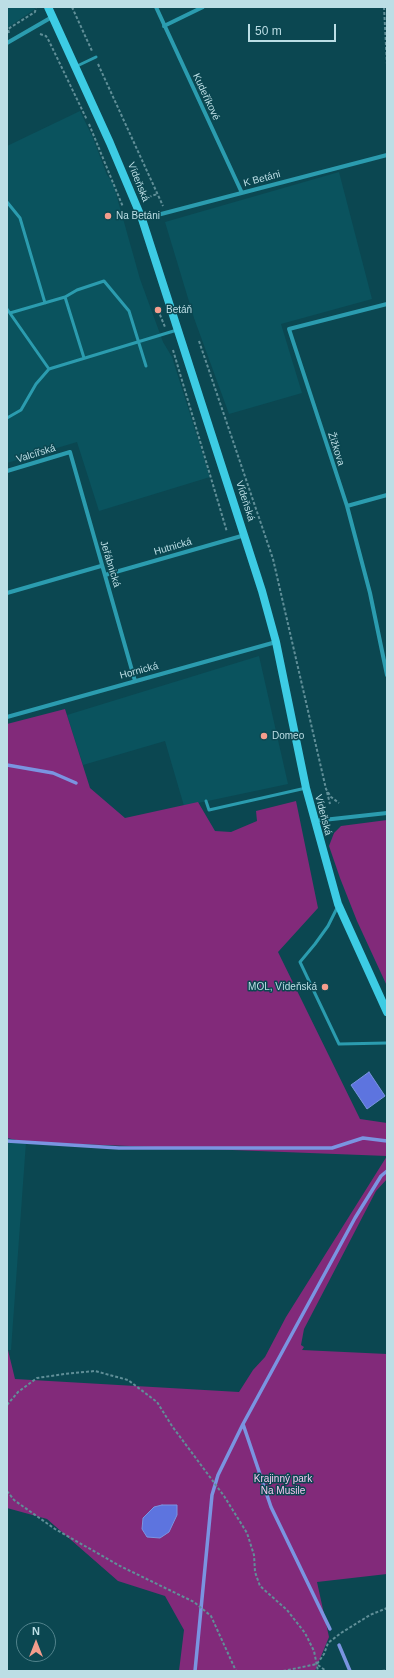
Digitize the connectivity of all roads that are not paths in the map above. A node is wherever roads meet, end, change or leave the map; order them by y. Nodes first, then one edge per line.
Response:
1 (48, 7) edge
2 (156, 7) edge
3 (203, 7) edge
4 (52, 17) junction
5 (164, 26) junction
6 (7, 43) edge
7 (96, 57) road end
8 (75, 66) junction
9 (387, 154) edge
10 (242, 193) junction
11 (7, 202) edge
12 (142, 219) junction
13 (65, 297) junction
14 (45, 303) junction
15 (387, 304) edge
16 (7, 309) edge
17 (10, 313) junction
18 (178, 329) junction
19 (139, 342) junction
20 (84, 358) junction
21 (146, 366) dead end
22 (49, 369) junction
23 (7, 418) edge
24 (70, 452) joint
25 (7, 471) edge
26 (387, 495) edge
27 (346, 506) junction
28 (245, 536) junction
29 (101, 566) junction
30 (105, 575) junction
31 (7, 593) edge
32 (276, 642) junction
33 (387, 675) edge
34 (135, 681) junction
35 (7, 717) edge
36 (306, 788) junction
37 (206, 801) dead end
38 (387, 814) edge
39 (314, 821) junction
40 (338, 904) junction
41 (387, 1012) edge
42 (387, 1043) edge

1 - 4 main road, Vídeňská
2 - 5 street, Kudeříkové
3 - 5 street
4 - 6 street
4 - 8 main road, Vídeňská
5 - 10 street, Kudeříkové
7 - 8 lane
8 - 12 main road, Vídeňská
9 - 10 street, K Betáni
10 - 12 street, K Betáni
11 - 14 lane
12 - 18 main road, Vídeňská
13 - 14 lane
13 - 19 lane
13 - 20 lane
14 - 17 lane
15 - 27 street, Žižkova
16 - 17 lane
17 - 22 lane
18 - 19 lane
18 - 28 main road, Vídeňská
19 - 20 lane
19 - 21 lane
20 - 22 lane
22 - 23 lane
24 - 25 street, Valcířská
24 - 29 street, Jeřábnická
26 - 27 street
27 - 33 street, Žižkova
28 - 30 street, Hutnická
28 - 32 main road, Vídeňská
29 - 30 street, Jeřábnická
29 - 31 street
30 - 34 street, Jeřábnická
32 - 34 street, Hornická
32 - 36 main road, Vídeňská
34 - 35 street, Hornická
36 - 37 lane
36 - 39 main road, Vídeňská
38 - 39 street
39 - 40 main road, Vídeňská
40 - 41 main road, Vídeňská
40 - 42 lane

